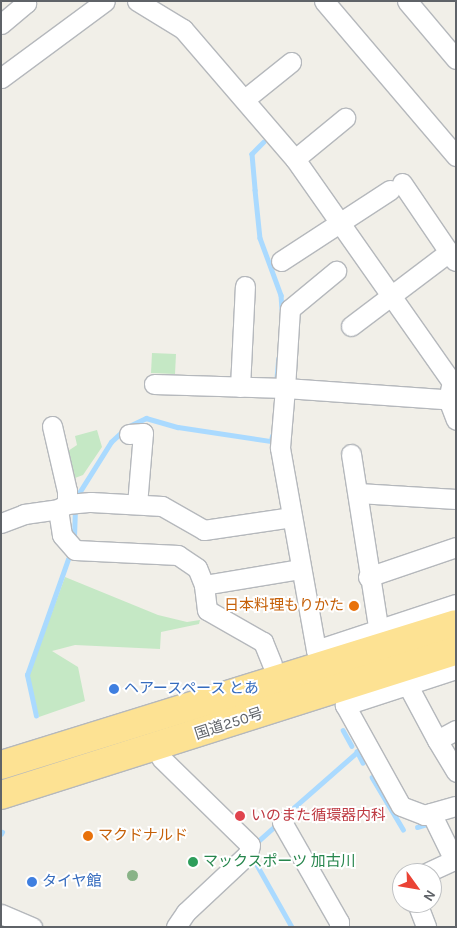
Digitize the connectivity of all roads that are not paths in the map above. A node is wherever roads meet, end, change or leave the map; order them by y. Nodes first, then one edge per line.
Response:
1 (24, 1) edge
2 (104, 1) edge
3 (137, 1) edge
4 (324, 1) edge
5 (407, 1) edge
6 (1, 24) edge
7 (456, 59) edge
8 (291, 62) dead end
9 (1, 78) edge
10 (245, 100) junction
11 (345, 118) dead end
12 (456, 156) edge
13 (295, 159) junction
14 (340, 222) junction
15 (452, 257) edge
16 (281, 260) dead end
17 (336, 271) dead end
18 (245, 286) dead end
19 (392, 296) junction
20 (351, 326) dead end
21 (154, 384) dead end
22 (240, 387) junction
23 (280, 388) junction
24 (452, 400) edge
25 (456, 420) edge
26 (130, 434) dead end
27 (59, 436) dead end
28 (351, 454) dead end
29 (358, 492) junction
30 (456, 499) edge
31 (137, 504) junction
32 (62, 506) junction
33 (292, 517) junction
34 (1, 523) edge
35 (456, 547) edge
36 (301, 569) junction
37 (368, 577) junction
38 (204, 585) junction
39 (456, 604) edge
40 (456, 624) edge
41 (379, 632) junction
42 (316, 650) junction
43 (456, 651) edge
44 (272, 664) junction
45 (456, 669) edge
46 (407, 684) junction
47 (345, 705) junction
48 (456, 730) edge
49 (437, 740) junction
50 (65, 746) junction
51 (161, 758) junction
52 (1, 765) edge
53 (85, 770) junction
54 (456, 772) edge
55 (1, 796) edge
56 (456, 806) edge
57 (433, 818) junction
58 (282, 822) dead end
59 (455, 860) edge
60 (442, 866) edge
61 (424, 913) edge
62 (1, 914) edge
63 (32, 927) edge
64 (176, 927) edge
65 (339, 927) edge
66 (426, 927) edge

1 - 6 street
2 - 9 street
3 - 10 street
4 - 12 street
5 - 7 street
8 - 10 street
10 - 13 street
11 - 13 street
13 - 14 street
14 - 15 street
14 - 16 street
14 - 19 street
15 - 19 street
17 - 23 street
18 - 22 street
19 - 20 street
19 - 24 street
21 - 22 street
22 - 23 street
23 - 24 street
23 - 33 street
24 - 25 street
26 - 31 street
27 - 32 street
28 - 29 street
29 - 30 street
29 - 37 street
31 - 32 street
31 - 33 street
32 - 34 street
32 - 38 street
33 - 36 street
35 - 37 street
36 - 38 street
36 - 42 street
37 - 41 street
38 - 44 street
39 - 41 street
40 - 50 highway, 国道250号
41 - 42 street
42 - 44 highway
43 - 53 highway, 国道250号
44 - 50 highway
45 - 46 street
46 - 47 street
46 - 49 street
47 - 51 highway
47 - 57 street
48 - 49 street
49 - 54 street
50 - 52 highway, 国道250号
51 - 53 highway
51 - 64 street
53 - 55 highway, 国道250号
56 - 57 street
57 - 59 street
58 - 65 street
59 - 60 street
61 - 66 street
62 - 63 street

